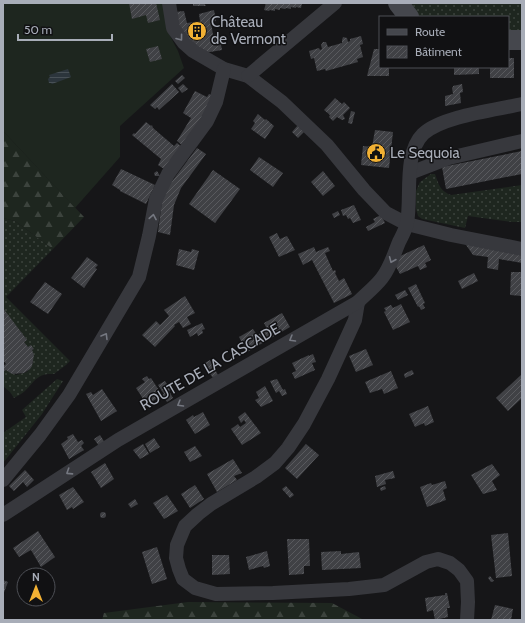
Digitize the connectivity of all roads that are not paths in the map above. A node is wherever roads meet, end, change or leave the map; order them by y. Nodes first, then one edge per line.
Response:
1 (169, 3) edge
2 (335, 3) edge
3 (398, 3) edge
4 (408, 16) edge
5 (509, 40) edge
6 (522, 40) edge
7 (224, 69) junction
8 (248, 76) junction
9 (522, 104) edge
10 (522, 141) edge
11 (410, 173) junction
12 (407, 224) junction
13 (522, 249) edge
14 (358, 302) junction
15 (3, 480) edge
16 (3, 515) edge
17 (467, 620) edge

1 -> 7 street
2 - 8 street
3 - 4 main road
5 - 6 main road
7 - 8 street
15 -> 7 street
8 - 12 street
9 - 11 street
10 - 11 street
11 - 12 street
12 - 13 street
12 -> 14 street, ROUTE DE LA CASCADE
14 -> 16 street, ROUTE DE LA CASCADE
14 - 17 street

